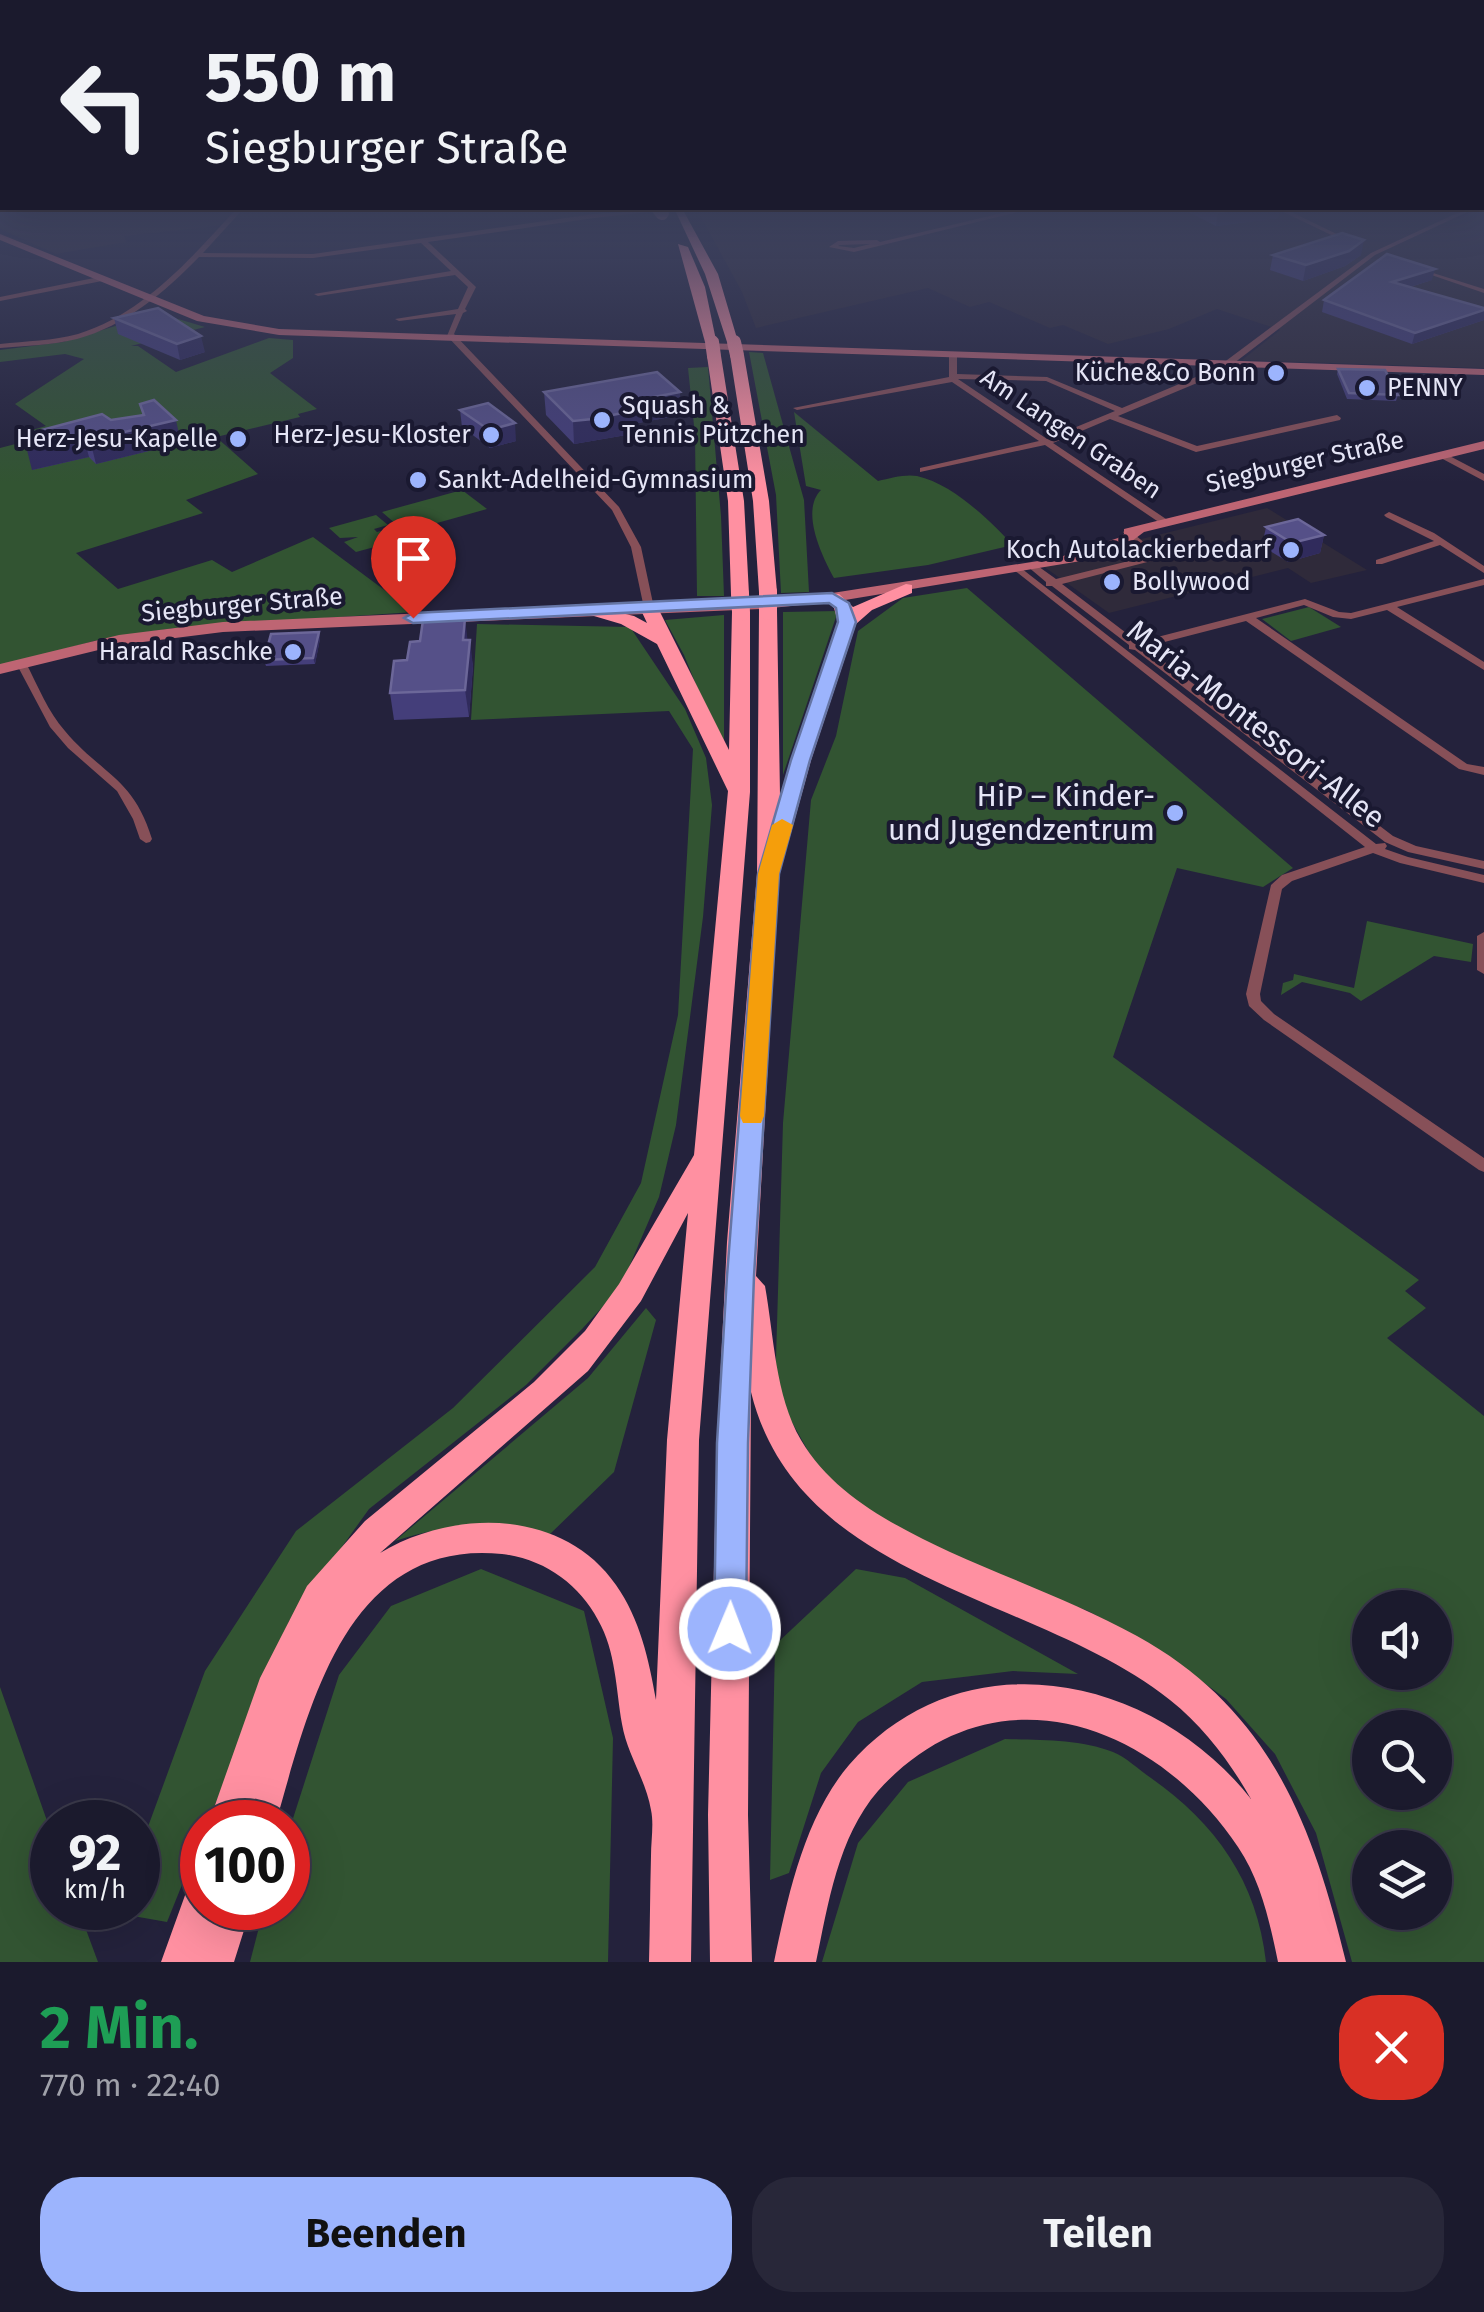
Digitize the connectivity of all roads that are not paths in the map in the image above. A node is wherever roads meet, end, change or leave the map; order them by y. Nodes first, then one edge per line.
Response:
1 (148, 300) joint
2 (467, 300) edge
3 (699, 300) edge
4 (722, 300) edge
5 (1310, 300) edge
6 (463, 311) junction
7 (182, 313) junction
8 (116, 319) junction
9 (399, 319) dead end
10 (452, 338) junction
11 (0, 346) edge
12 (952, 354) junction
13 (1230, 363) junction
14 (1484, 372) edge
15 (953, 378) junction
16 (797, 408) dead end
17 (1123, 411) junction
18 (1111, 416) junction
19 (1337, 418) dead end
20 (1047, 442) junction
21 (1484, 446) edge
22 (1442, 455) junction
23 (922, 470) dead end
24 (1484, 478) edge
25 (1389, 515) dead end
26 (1166, 522) junction
27 (1133, 532) junction
28 (1438, 543) junction
29 (1379, 562) dead end
30 (1023, 564) junction
31 (1484, 570) edge
32 (1484, 582) edge
33 (1055, 583) junction
34 (1039, 586) junction
35 (906, 588) junction
36 (832, 598) junction
37 (1390, 607) junction
38 (649, 608) junction
39 (586, 611) junction
40 (1248, 616) junction
41 (847, 622) junction
42 (662, 640) junction
43 (1136, 646) junction
44 (1120, 650) junction
45 (21, 663) junction
46 (1484, 667) edge
47 (0, 669) edge
48 (1484, 771) edge
49 (739, 792) junction
50 (146, 839) dead end
51 (1389, 839) junction
52 (1376, 850) junction
53 (1484, 865) edge
54 (769, 874) junction
55 (1484, 879) edge
56 (1484, 936) edge
57 (1484, 970) edge
58 (706, 1155) junction
59 (1484, 1166) edge
60 (742, 1242) junction
61 (237, 1800) edge
62 (263, 1800) edge
63 (670, 1810) junction
64 (192, 1930) edge
65 (223, 1930) edge
66 (182, 1962) edge
67 (213, 1962) edge
68 (670, 1962) edge
69 (731, 1962) edge
70 (795, 1962) edge
71 (1299, 1962) edge
72 (1324, 1962) edge

1 - 7 street
1 - 8 street
2 - 6 street
3 - 49 highway
4 - 54 highway
5 - 13 street
6 - 9 street
6 - 10 street
7 - 8 street
7 - 10 street
8 - 11 street
10 - 12 street
10 - 38 street
12 - 13 street
12 - 15 street, Am Langen Graben
13 - 14 street
13 - 17 street
15 - 16 street, Am Langen Graben
15 - 17 street
15 - 20 street, Am Langen Graben
17 - 18 street
18 - 19 street
18 - 20 street
20 - 23 street
20 - 26 street, Am Langen Graben
21 - 22 street, Siegburger Straße
22 - 24 street
22 - 26 street, Siegburger Straße
25 - 28 street
26 - 27 street, Siegburger Straße
27 - 30 street, Siegburger Straße
27 - 33 street
28 - 29 street
28 - 31 street
30 - 33 street, Maria-Montessori-Allee
30 - 34 street, Maria-Montessori-Allee
30 - 35 street, Siegburger Straße
32 - 37 street
33 - 34 street
33 - 43 street, Maria-Montessori-Allee
34 - 44 street, Maria-Montessori-Allee
35 - 36 street, Siegburger Straße
35 - 41 highway
36 - 38 street, Siegburger Straße
36 - 41 highway
37 - 40 street
37 - 46 street
38 - 39 street, Siegburger Straße
38 - 42 highway
39 - 42 highway
39 - 45 street, Siegburger Straße
40 - 43 street
40 - 48 street
41 - 54 highway
42 - 49 highway
43 - 44 street
43 - 51 street, Maria-Montessori-Allee
44 - 52 street, Maria-Montessori-Allee
45 - 47 street, Siegburger Straße
45 - 50 street
49 - 58 highway
51 - 52 street
51 - 53 street, Maria-Montessori-Allee
52 - 55 street, Maria-Montessori-Allee
52 - 59 street
54 - 60 highway
56 - 57 street
58 - 61 highway
58 - 63 highway
60 - 69 highway
60 - 72 highway
62 - 63 highway
63 - 68 highway
64 - 66 highway
65 - 67 highway
70 - 71 highway

